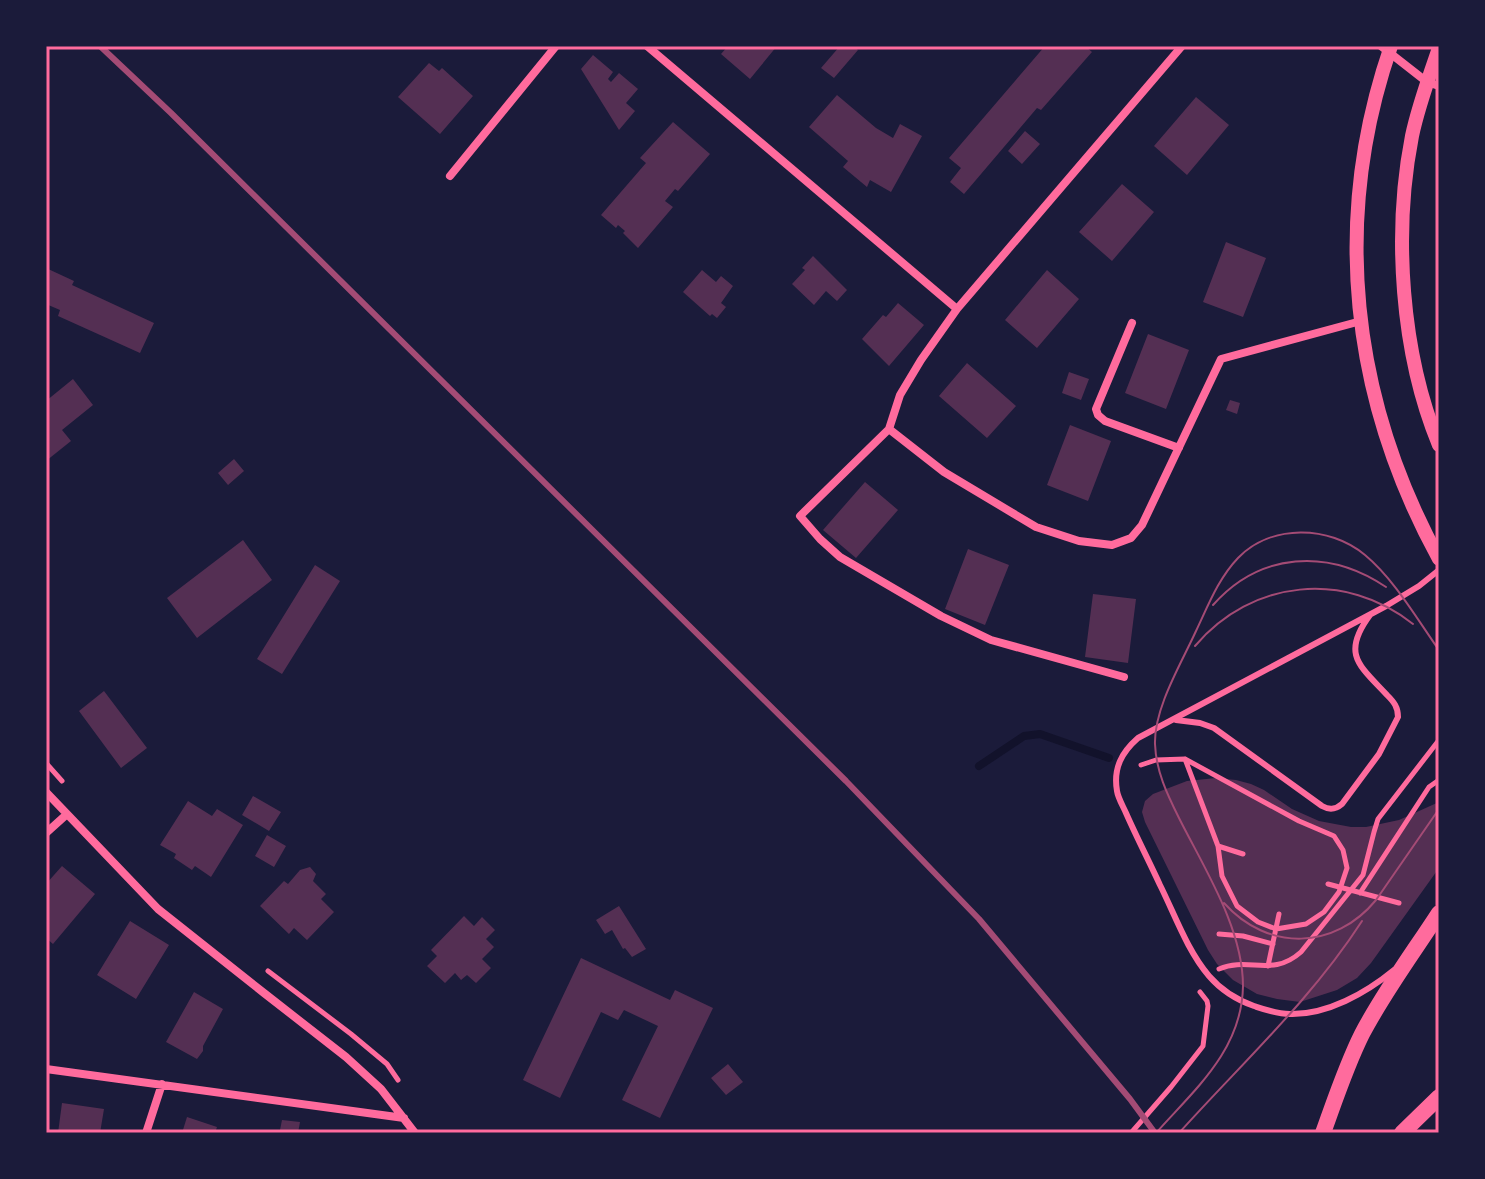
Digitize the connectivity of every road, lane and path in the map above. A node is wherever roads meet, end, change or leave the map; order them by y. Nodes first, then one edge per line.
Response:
1 (556, 46) edge
2 (647, 46) edge
3 (1182, 46) edge
4 (1387, 48) edge
5 (1439, 48) edge
6 (1433, 84) edge
7 (450, 176) dead end
8 (957, 309) junction
9 (1361, 321) junction
10 (1132, 323) dead end
11 (889, 429) junction
12 (1439, 445) edge
13 (1179, 448) junction
14 (1439, 559) edge
15 (1439, 570) edge
16 (1371, 613) junction
17 (1124, 677) dead end
18 (1168, 722) junction
19 (1439, 740) edge
20 (1185, 759) junction
21 (46, 763) edge
22 (1141, 765) dead end
23 (1439, 780) edge
24 (66, 787) dead end
25 (46, 792) edge
26 (66, 815) junction
27 (46, 833) edge
28 (1218, 846) junction
29 (1243, 854) dead end
30 (1328, 884) dead end
31 (1340, 887) junction
32 (1350, 889) junction
33 (1360, 893) junction
34 (1399, 903) dead end
35 (1439, 913) edge
36 (1279, 914) dead end
37 (1276, 929) junction
38 (1219, 934) dead end
39 (1273, 944) junction
40 (1413, 952) junction
41 (1268, 966) junction
42 (1218, 970) dead end
43 (267, 971) dead end
44 (1197, 988) dead end
45 (46, 1069) edge
46 (162, 1084) junction
47 (401, 1084) dead end
48 (1439, 1097) edge
49 (405, 1118) junction
50 (146, 1133) edge
51 (415, 1133) edge
52 (1131, 1133) edge
53 (1323, 1133) edge
54 (1402, 1133) edge

1 - 7 street
2 - 8 street
3 - 8 street
4 - 6 street
4 - 9 street
5 - 6 street
6 - 12 street
8 - 11 street
9 - 13 street
9 - 14 street
10 - 13 street
11 - 13 street
11 - 17 street
15 - 16 lane
16 - 18 lane
16 - 18 lane
18 - 40 lane
19 - 32 path
20 - 22 path
20 - 28 path
20 - 31 path
21 - 24 path
23 - 33 path
25 - 26 street
26 - 27 street
26 - 49 street
28 - 29 path
28 - 37 path
30 - 31 path
31 - 32 path
31 - 37 path
32 - 33 path
32 - 41 path
33 - 34 path
35 - 40 main road
36 - 37 path
37 - 39 path
38 - 39 path
39 - 41 path
40 - 53 main road
41 - 42 path
43 - 47 path
44 - 52 path
45 - 46 street
46 - 49 street
46 - 50 street
48 - 54 main road
49 - 51 street

